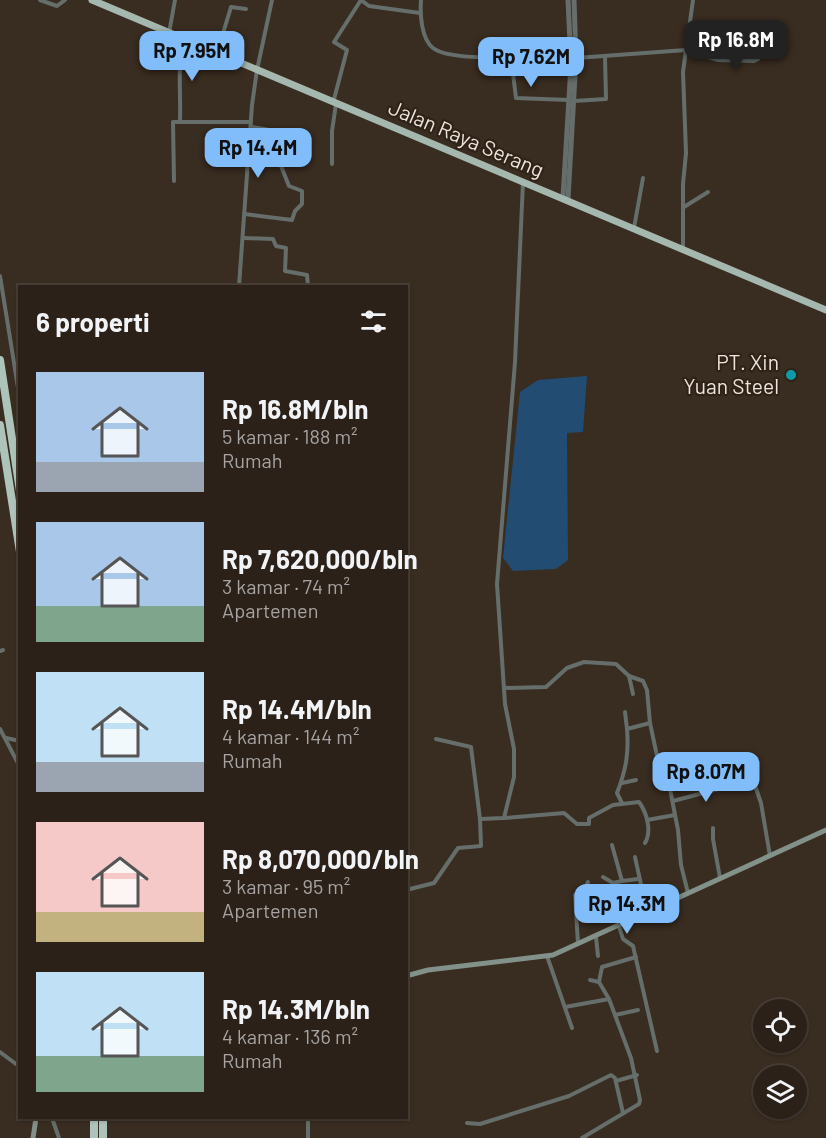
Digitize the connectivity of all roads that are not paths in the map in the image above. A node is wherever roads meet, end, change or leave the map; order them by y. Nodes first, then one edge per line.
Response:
1 (40, 0) edge
2 (65, 0) edge
3 (92, 0) edge
4 (176, 0) edge
5 (272, 0) edge
6 (361, 0) edge
7 (422, 0) edge
8 (568, 0) edge
9 (574, 0) edge
10 (693, 0) edge
11 (246, 9) dead end
12 (420, 13) junction
13 (169, 34) junction
14 (184, 40) junction
15 (761, 42) dead end
16 (686, 50) junction
17 (217, 54) junction
18 (511, 56) junction
19 (574, 56) junction
20 (604, 57) junction
21 (257, 70) junction
22 (572, 100) junction
23 (335, 103) junction
24 (180, 121) junction
25 (251, 125) junction
26 (292, 134) dead end
27 (249, 158) junction
28 (332, 164) dead end
29 (643, 178) dead end
30 (174, 181) dead end
31 (523, 181) junction
32 (708, 192) dead end
33 (566, 198) junction
34 (684, 207) junction
35 (245, 214) junction
36 (634, 228) junction
37 (244, 238) junction
38 (683, 249) junction
39 (0, 276) edge
40 (239, 285) edge
41 (308, 285) edge
42 (826, 310) edge
43 (0, 360) edge
44 (18, 388) edge
45 (0, 425) edge
46 (18, 478) edge
47 (18, 539) edge
48 (629, 676) junction
49 (504, 688) junction
50 (633, 694) dead end
51 (625, 712) dead end
52 (650, 723) junction
53 (0, 729) edge
54 (627, 729) junction
55 (5, 738) junction
56 (436, 740) dead end
57 (18, 741) edge
58 (18, 763) edge
59 (636, 780) dead end
60 (622, 783) junction
61 (672, 801) junction
62 (622, 803) junction
63 (675, 815) junction
64 (504, 818) junction
65 (480, 819) junction
66 (647, 820) junction
67 (713, 828) dead end
68 (826, 830) edge
69 (645, 843) dead end
70 (612, 845) dead end
71 (770, 856) junction
72 (635, 857) dead end
73 (603, 877) dead end
74 (720, 878) junction
75 (638, 879) junction
76 (622, 881) junction
77 (588, 882) dead end
78 (408, 890) edge
79 (688, 892) junction
80 (648, 912) junction
81 (619, 926) junction
82 (596, 937) junction
83 (578, 944) junction
84 (547, 956) junction
85 (598, 956) dead end
86 (636, 957) junction
87 (408, 975) edge
88 (590, 980) dead end
89 (598, 982) junction
90 (609, 999) junction
91 (565, 1007) junction
92 (638, 1010) dead end
93 (615, 1015) junction
94 (572, 1029) dead end
95 (0, 1052) edge
96 (657, 1052) dead end
97 (18, 1066) edge
98 (637, 1075) junction
99 (616, 1081) junction
100 (623, 1113) junction
101 (36, 1119) edge
102 (52, 1119) edge
103 (94, 1119) edge
104 (104, 1119) edge
105 (308, 1119) edge
106 (467, 1123) dead end
107 (33, 1138) edge
108 (59, 1138) edge
109 (94, 1138) edge
110 (103, 1138) edge
111 (308, 1138) edge
112 (582, 1138) edge

1 - 2 street
3 - 13 highway, Jalan Raya Serang
4 - 13 street
5 - 21 street
6 - 12 street
6 - 23 street
7 - 12 street
8 - 19 street
9 - 19 street
10 - 16 street
11 - 17 street
12 - 18 street
13 - 14 highway, Jalan Raya Serang
14 - 17 highway, Jalan Raya Serang
14 - 24 street
15 - 16 street
16 - 20 street
16 - 34 street
17 - 21 highway, Jalan Raya Serang
18 - 19 street
18 - 22 street
19 - 20 street
19 - 22 street
20 - 22 street
21 - 23 highway, Jalan Raya Serang
21 - 25 street
22 - 33 street
23 - 28 street
23 - 31 highway, Jalan Raya Serang
24 - 25 street
24 - 30 street
25 - 26 street
25 - 27 street
27 - 35 street
27 - 35 street
29 - 36 street
31 - 33 highway, Jalan Raya Serang
31 - 49 street
32 - 34 street
33 - 36 highway, Jalan Raya Serang
34 - 38 street
35 - 37 street
36 - 38 highway, Jalan Raya Serang
37 - 40 street
37 - 41 street
38 - 42 highway, Jalan Raya Serang
39 - 44 street
43 - 46 highway
45 - 47 highway
48 - 49 street
48 - 50 street
48 - 52 street
49 - 64 street
51 - 54 street
52 - 54 street
52 - 61 street
53 - 55 street
54 - 60 street
55 - 57 street
55 - 58 street
56 - 65 street
59 - 60 street
60 - 62 street
61 - 63 street
61 - 71 street
62 - 64 street
62 - 66 street
63 - 66 street
63 - 79 street
64 - 65 street
65 - 78 street
66 - 69 street
67 - 74 street
68 - 71 main road
70 - 76 street
71 - 74 main road
72 - 75 street
73 - 76 street
74 - 79 main road
75 - 76 street
75 - 80 street
77 - 83 street
79 - 80 main road
80 - 81 main road
81 - 82 main road
81 - 86 street
82 - 83 main road
82 - 85 street
83 - 84 main road
84 - 87 main road
84 - 91 street
86 - 89 street
86 - 96 street
88 - 89 street
89 - 90 street
90 - 91 street
90 - 93 street
91 - 94 street
92 - 93 street
93 - 98 street
95 - 97 street
98 - 99 street
98 - 100 street
99 - 100 street
99 - 106 street
100 - 112 street
101 - 107 main road
102 - 108 street
103 - 109 highway
104 - 110 highway
105 - 111 street

